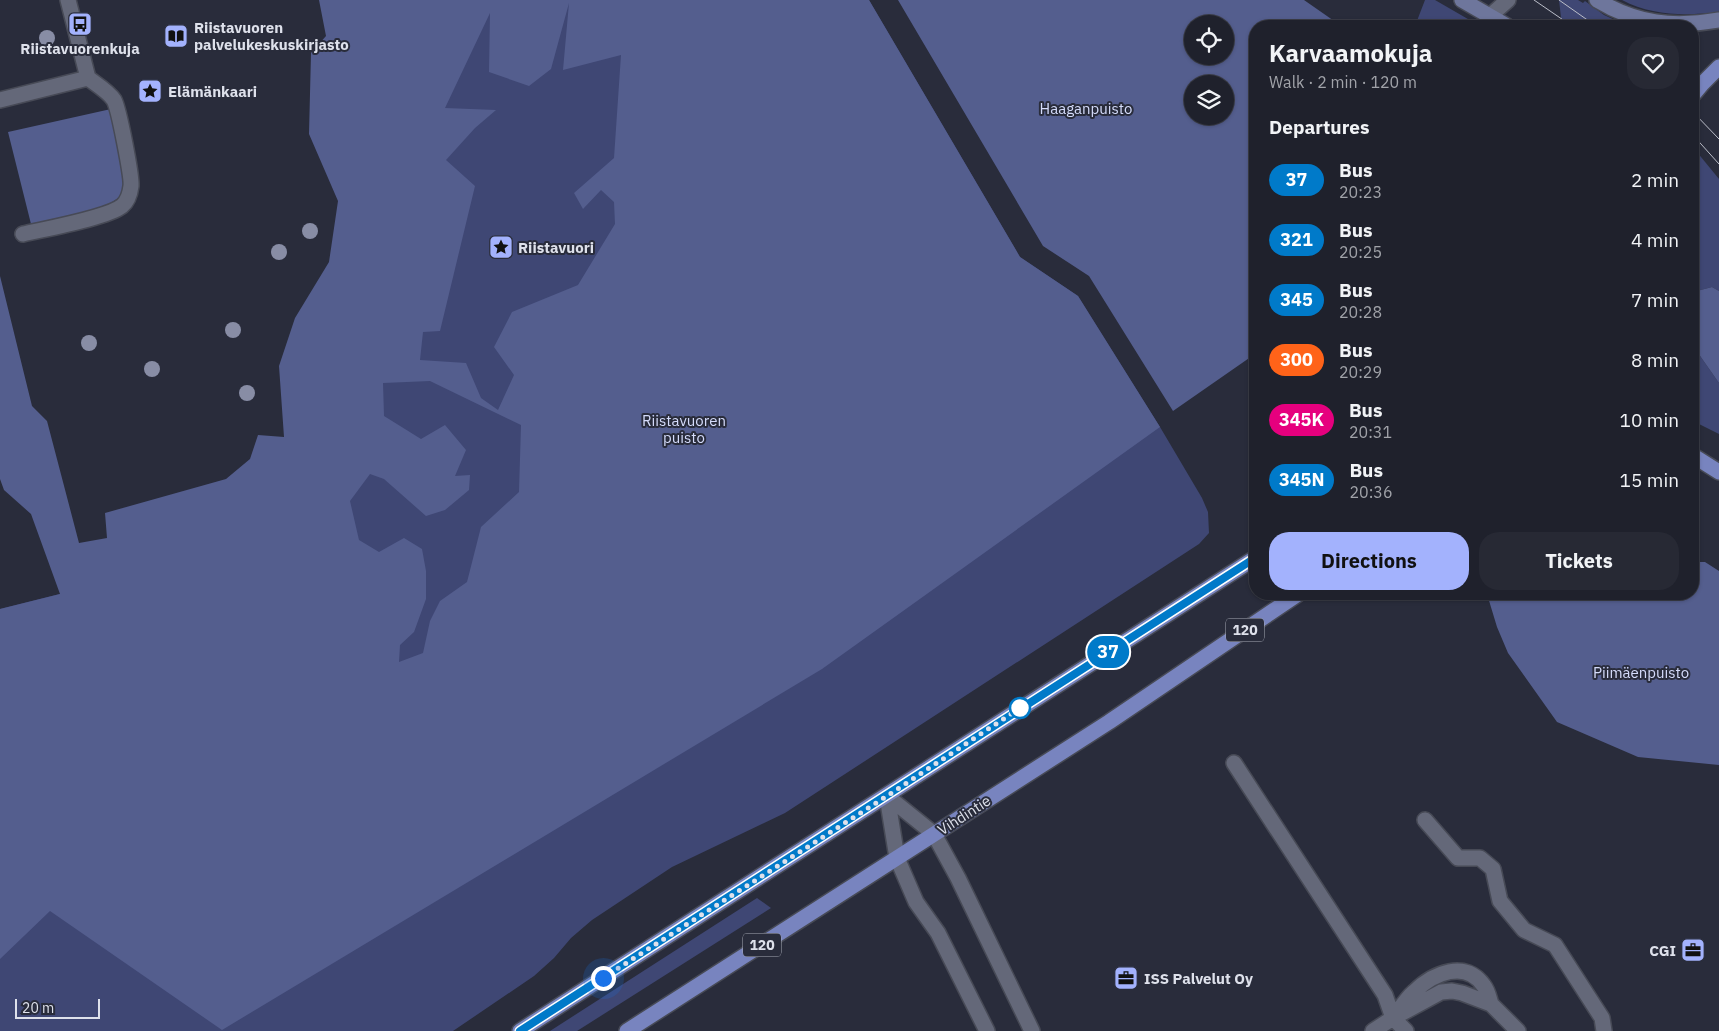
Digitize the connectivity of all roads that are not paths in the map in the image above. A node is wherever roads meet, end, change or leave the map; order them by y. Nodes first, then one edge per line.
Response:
1 (68, 0) edge
2 (1462, 0) edge
3 (1495, 0) edge
4 (1508, 0) edge
5 (1597, 0) edge
6 (1490, 16) junction
7 (1497, 20) edge
8 (1645, 20) edge
9 (1719, 20) edge
10 (1699, 23) edge
11 (1719, 67) edge
12 (88, 78) junction
13 (1699, 88) edge
14 (0, 100) edge
15 (23, 234) dead end
16 (1699, 459) edge
17 (1714, 469) edge
18 (1719, 481) edge
19 (1249, 562) edge
20 (1289, 600) edge
21 (1234, 763) dead end
22 (887, 796) junction
23 (1425, 820) dead end
24 (934, 834) junction
25 (897, 858) junction
26 (1491, 1004) junction
27 (1393, 1018) junction
28 (520, 1031) edge
29 (627, 1031) edge
30 (987, 1031) edge
31 (1032, 1031) edge
32 (1373, 1031) edge
33 (1406, 1031) edge
34 (1518, 1031) edge
35 (1604, 1031) edge

1 - 12 street
2 - 6 street
3 - 6 street
4 - 6 street
5 - 8 street
6 - 7 street
9 - 10 street
11 - 13 main road
12 - 14 street
12 - 15 street
16 - 17 main road
17 - 18 street
19 - 22 main road
20 - 24 main road, Vihdintie / 120
21 - 27 street
22 - 24 street
22 - 25 street
22 - 28 main road
23 - 35 street
24 - 25 main road, Vihdintie / 120
24 - 31 street
25 - 29 main road, Vihdintie / 120
25 - 30 street
26 - 27 street
26 - 27 street
26 - 34 street
27 - 32 street
27 - 33 street

